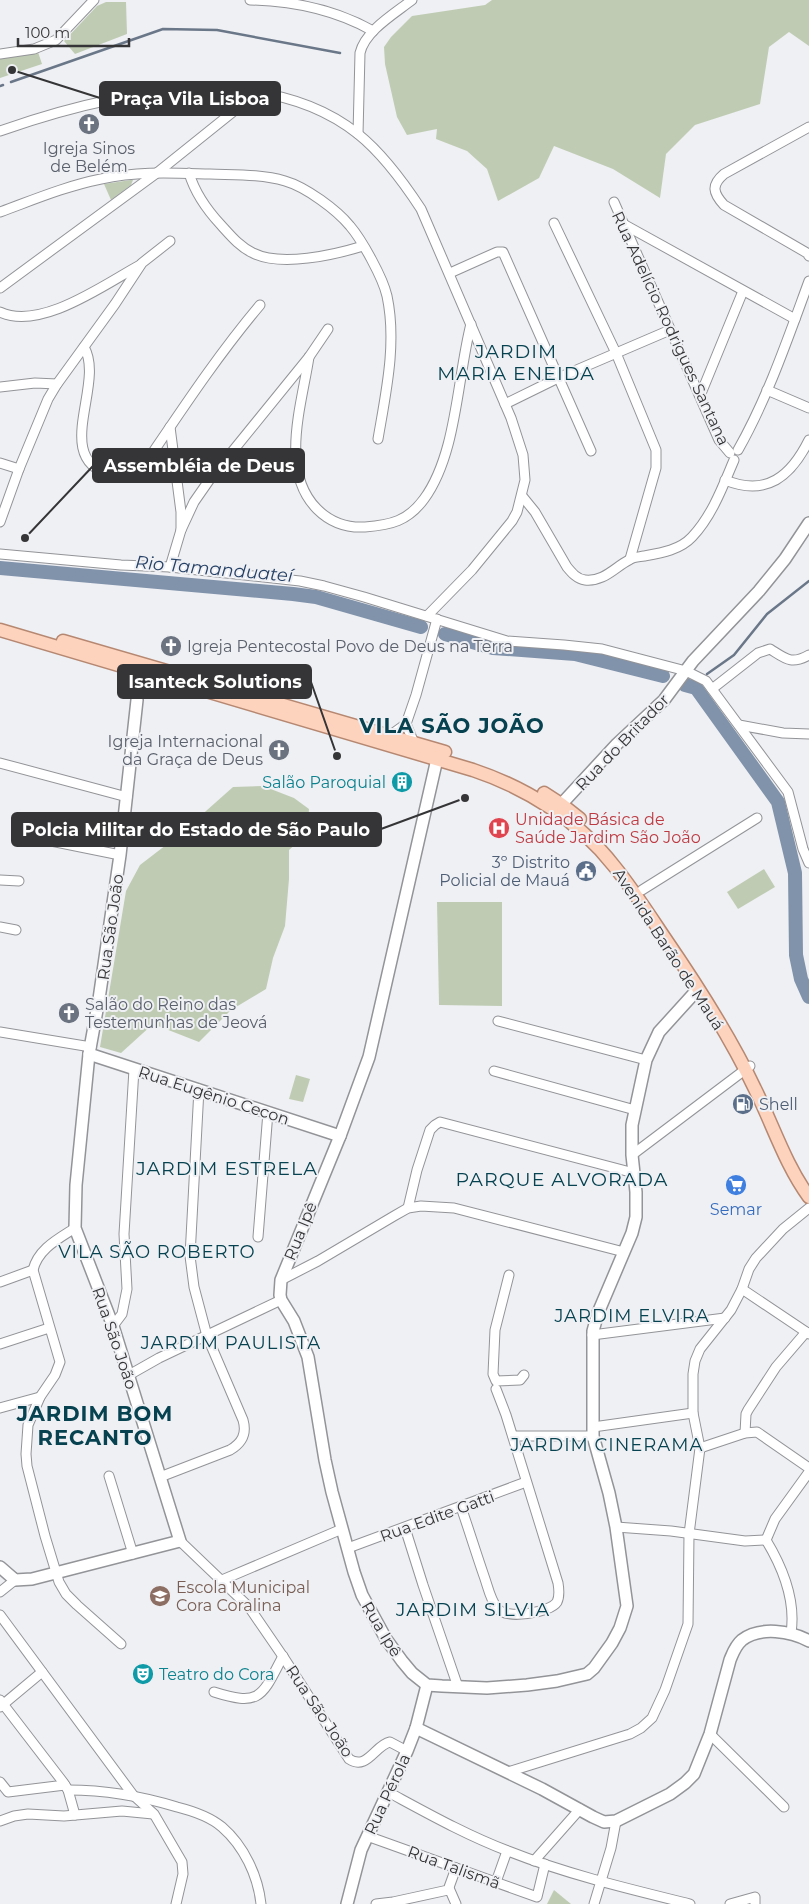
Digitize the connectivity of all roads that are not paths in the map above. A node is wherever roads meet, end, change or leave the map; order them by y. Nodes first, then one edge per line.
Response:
1 (94, 0) edge
2 (250, 0) edge
3 (408, 1) edge
4 (373, 31) junction
5 (0, 54) edge
6 (279, 97) junction
7 (809, 127) edge
8 (0, 131) edge
9 (358, 134) junction
10 (158, 172) junction
11 (189, 173) junction
12 (614, 202) dead end
13 (0, 212) edge
14 (554, 223) dead end
15 (625, 225) junction
16 (170, 241) dead end
17 (363, 246) junction
18 (808, 252) edge
19 (142, 263) junction
20 (450, 273) junction
21 (809, 281) edge
22 (0, 288) edge
23 (743, 291) junction
24 (260, 305) dead end
25 (0, 312) edge
26 (795, 319) junction
27 (471, 324) junction
28 (328, 329) dead end
29 (670, 330) junction
30 (84, 347) junction
31 (616, 354) junction
32 (310, 357) junction
33 (558, 378) junction
34 (57, 384) junction
35 (0, 387) edge
36 (767, 390) junction
37 (700, 396) junction
38 (506, 404) junction
39 (809, 408) edge
40 (170, 427) junction
41 (378, 439) dead end
42 (809, 440) edge
43 (591, 451) dead end
44 (734, 455) junction
45 (0, 463) edge
46 (19, 469) junction
47 (725, 480) junction
48 (522, 496) junction
49 (0, 522) edge
50 (809, 523) edge
51 (181, 530) junction
52 (0, 554) edge
53 (630, 559) junction
54 (170, 567) junction
55 (427, 616) junction
56 (437, 619) junction
57 (0, 622) edge
58 (0, 630) edge
59 (809, 655) edge
60 (128, 669) junction
61 (144, 669) junction
62 (686, 671) junction
63 (712, 688) junction
64 (137, 700) junction
65 (406, 724) junction
66 (739, 724) junction
67 (809, 734) edge
68 (391, 737) junction
69 (375, 741) junction
70 (414, 743) junction
71 (437, 759) junction
72 (473, 761) junction
73 (0, 762) edge
74 (127, 797) junction
75 (558, 807) junction
76 (757, 818) dead end
77 (46, 840) dead end
78 (805, 842) edge
79 (120, 855) junction
80 (809, 863) edge
81 (0, 880) edge
82 (19, 881) dead end
83 (642, 890) junction
84 (0, 927) edge
85 (16, 930) dead end
86 (701, 988) junction
87 (498, 1020) dead end
88 (0, 1032) edge
89 (90, 1050) junction
90 (646, 1060) junction
91 (748, 1068) junction
92 (134, 1069) junction
93 (494, 1071) dead end
94 (199, 1089) junction
95 (635, 1110) junction
96 (268, 1112) junction
97 (340, 1136) junction
98 (632, 1155) junction
99 (634, 1174) junction
100 (809, 1184) edge
101 (809, 1197) edge
102 (408, 1208) junction
103 (809, 1208) edge
104 (75, 1228) junction
105 (258, 1237) dead end
106 (624, 1252) junction
107 (33, 1270) junction
108 (509, 1275) dead end
109 (281, 1280) junction
110 (0, 1282) edge
111 (742, 1289) junction
112 (281, 1300) junction
113 (725, 1318) junction
114 (113, 1326) junction
115 (49, 1328) junction
116 (807, 1333) edge
117 (592, 1335) junction
118 (207, 1336) junction
119 (0, 1344) edge
120 (524, 1374) dead end
121 (129, 1376) junction
122 (496, 1389) dead end
123 (40, 1397) junction
124 (0, 1408) edge
125 (693, 1413) junction
126 (593, 1431) junction
127 (745, 1433) junction
128 (513, 1436) junction
129 (700, 1448) junction
130 (809, 1468) edge
131 (809, 1472) edge
132 (109, 1476) dead end
133 (160, 1477) junction
134 (526, 1482) junction
135 (461, 1507) junction
136 (616, 1527) junction
137 (405, 1528) junction
138 (342, 1529) junction
139 (689, 1534) junction
140 (766, 1540) junction
141 (180, 1541) junction
142 (348, 1548) junction
143 (133, 1554) junction
144 (0, 1566) edge
145 (55, 1573) junction
146 (15, 1580) junction
147 (222, 1580) junction
148 (0, 1592) edge
149 (0, 1615) edge
150 (791, 1633) junction
151 (809, 1641) edge
152 (121, 1644) dead end
153 (283, 1656) junction
154 (42, 1672) junction
155 (427, 1684) junction
156 (458, 1687) junction
157 (214, 1692) dead end
158 (1, 1704) edge
159 (416, 1728) junction
160 (710, 1734) junction
161 (407, 1751) junction
162 (508, 1772) junction
163 (0, 1782) edge
164 (66, 1787) junction
165 (388, 1792) junction
166 (133, 1795) junction
167 (784, 1806) dead end
168 (580, 1809) junction
169 (154, 1814) junction
170 (75, 1815) junction
171 (0, 1822) edge
172 (616, 1822) junction
173 (367, 1836) junction
174 (507, 1851) junction
175 (534, 1861) junction
176 (545, 1864) junction
177 (456, 1868) junction
178 (602, 1880) junction
179 (496, 1882) junction
180 (449, 1888) junction
181 (755, 1901) edge
182 (176, 1904) edge
183 (261, 1904) edge
184 (346, 1904) edge
185 (376, 1904) edge
186 (456, 1904) edge
187 (594, 1904) edge
188 (690, 1904) edge
189 (730, 1904) edge

1 - 5 street
2 - 4 street
3 - 4 street
4 - 9 street
6 - 8 street
6 - 9 street
6 - 10 street
7 - 18 street
9 - 20 street
10 - 11 street
10 - 13 street
10 - 22 street
11 - 17 street
11 - 17 street
12 - 15 street, Rua Adelício Rodrigues Santana
14 - 31 street
15 - 23 street
15 - 29 street, Rua Adelício Rodrigues Santana
16 - 19 street
17 - 41 street
19 - 25 street
19 - 30 street
20 - 27 street
20 - 33 street
21 - 26 street
23 - 26 street
23 - 37 street
24 - 40 street
26 - 36 street
27 - 32 street
27 - 38 street
28 - 32 street
29 - 31 street
29 - 37 street, Rua Adelício Rodrigues Santana
30 - 34 street
30 - 40 street
31 - 33 street
31 - 53 street
32 - 51 street
33 - 38 street
33 - 43 street
34 - 35 street
34 - 46 street
36 - 39 street
36 - 44 street
37 - 44 street, Rua Adelício Rodrigues Santana
38 - 48 street
40 - 51 street
42 - 47 street
44 - 47 street
45 - 46 street
46 - 49 street
47 - 53 street
48 - 53 street
48 - 55 street
50 - 62 street, Rua do Britador
51 - 54 street
52 - 54 street
54 - 55 street
55 - 56 street
56 - 62 street
56 - 65 street
57 - 61 main road, Avenida Barão de Mauá
58 - 60 main road, Avenida Barão de Mauá
59 - 63 street
60 - 61 main road, Avenida Barão de Mauá
60 - 64 street, Rua São João
61 - 64 street, Rua São João
61 - 68 main road, Avenida Barão de Mauá
61 - 69 main road, Avenida Barão de Mauá
62 - 63 street
62 - 75 street, Rua do Britador
63 - 66 street
64 - 74 street, Rua São João
65 - 68 street
65 - 70 street
66 - 67 street
66 - 78 street
68 - 69 street
68 - 70 main road, Avenida Barão de Mauá
69 - 71 main road, Avenida Barão de Mauá
70 - 72 main road, Avenida Barão de Mauá
71 - 72 main road
71 - 75 main road, Avenida Barão de Mauá
71 - 97 street, Rua Ipê
72 - 75 main road, Avenida Barão de Mauá
73 - 74 street
74 - 79 street, Rua São João
75 - 83 main road, Avenida Barão de Mauá
75 - 86 main road, Avenida Barão de Mauá
76 - 83 street
77 - 79 street
78 - 80 street
79 - 89 street, Rua São João
81 - 82 street
83 - 86 main road, Avenida Barão de Mauá
84 - 85 street
86 - 90 street
86 - 91 main road, Avenida Barão de Mauá
87 - 90 street
88 - 89 street
89 - 92 street, Rua Eugênio Cecon
89 - 104 street, Rua São João
90 - 95 street
91 - 98 street
91 - 100 main road, Avenida Barão de Mauá
91 - 101 main road, Avenida Barão de Mauá
92 - 94 street, Rua Eugênio Cecon
92 - 114 street
93 - 95 street
94 - 96 street, Rua Eugênio Cecon
94 - 118 street
95 - 98 street
96 - 97 street, Rua Eugênio Cecon
96 - 105 street
97 - 109 street, Rua Ipê
98 - 99 street
99 - 102 street
99 - 106 street
102 - 106 street
102 - 109 street
103 - 111 street
104 - 107 street
104 - 114 street, Rua São João
106 - 117 street
107 - 110 street
107 - 115 street
108 - 120 street
109 - 112 street, Rua Ipê
111 - 113 street
111 - 116 street
112 - 118 street
112 - 138 street, Rua Ipê
113 - 117 street
113 - 125 street
114 - 121 street, Rua São João
115 - 119 street
115 - 123 street
116 - 127 street
117 - 126 street
118 - 121 street
118 - 133 street
121 - 133 street, Rua São João
122 - 128 street
123 - 124 street
123 - 145 street
125 - 126 street
125 - 129 street
126 - 128 street
126 - 136 street
127 - 129 street
127 - 130 street
128 - 134 street
129 - 139 street
131 - 140 street
132 - 143 street
133 - 141 street, Rua São João
134 - 135 street, Rua Edite Gatti
134 - 135 street
135 - 137 street, Rua Edite Gatti
136 - 139 street
136 - 156 street
137 - 142 street, Rua Edite Gatti
137 - 156 street
138 - 142 street, Rua Ipê
138 - 147 street
139 - 140 street
139 - 162 street
140 - 150 street
141 - 143 street
141 - 147 street, Rua São João
142 - 155 street, Rua Ipê
143 - 145 street
144 - 146 street
145 - 146 street
145 - 152 street
146 - 148 street
147 - 153 street, Rua São João
149 - 154 street
150 - 151 street
150 - 160 street
153 - 157 street
153 - 161 street, Rua São João
154 - 158 street
154 - 166 street
155 - 156 street
155 - 159 street, Rua Pérola
158 - 164 street
159 - 161 street, Rua Pérola
159 - 162 street
160 - 167 street
160 - 172 street
161 - 165 street, Rua Pérola
162 - 168 street
163 - 164 street
164 - 166 street
164 - 170 street
165 - 173 street, Rua Pérola
165 - 174 street
166 - 169 street
166 - 183 street
168 - 172 street
168 - 175 street
169 - 170 street
169 - 182 street
170 - 171 street
172 - 178 street
173 - 177 street, Rua Talismã
173 - 184 street, Rua Pérola
174 - 175 street
174 - 179 street
175 - 176 street
176 - 178 street
176 - 179 street, Rua Talismã
177 - 179 street, Rua Talismã
177 - 180 street
178 - 187 street
178 - 188 street
180 - 185 street
180 - 186 street
181 - 189 street

